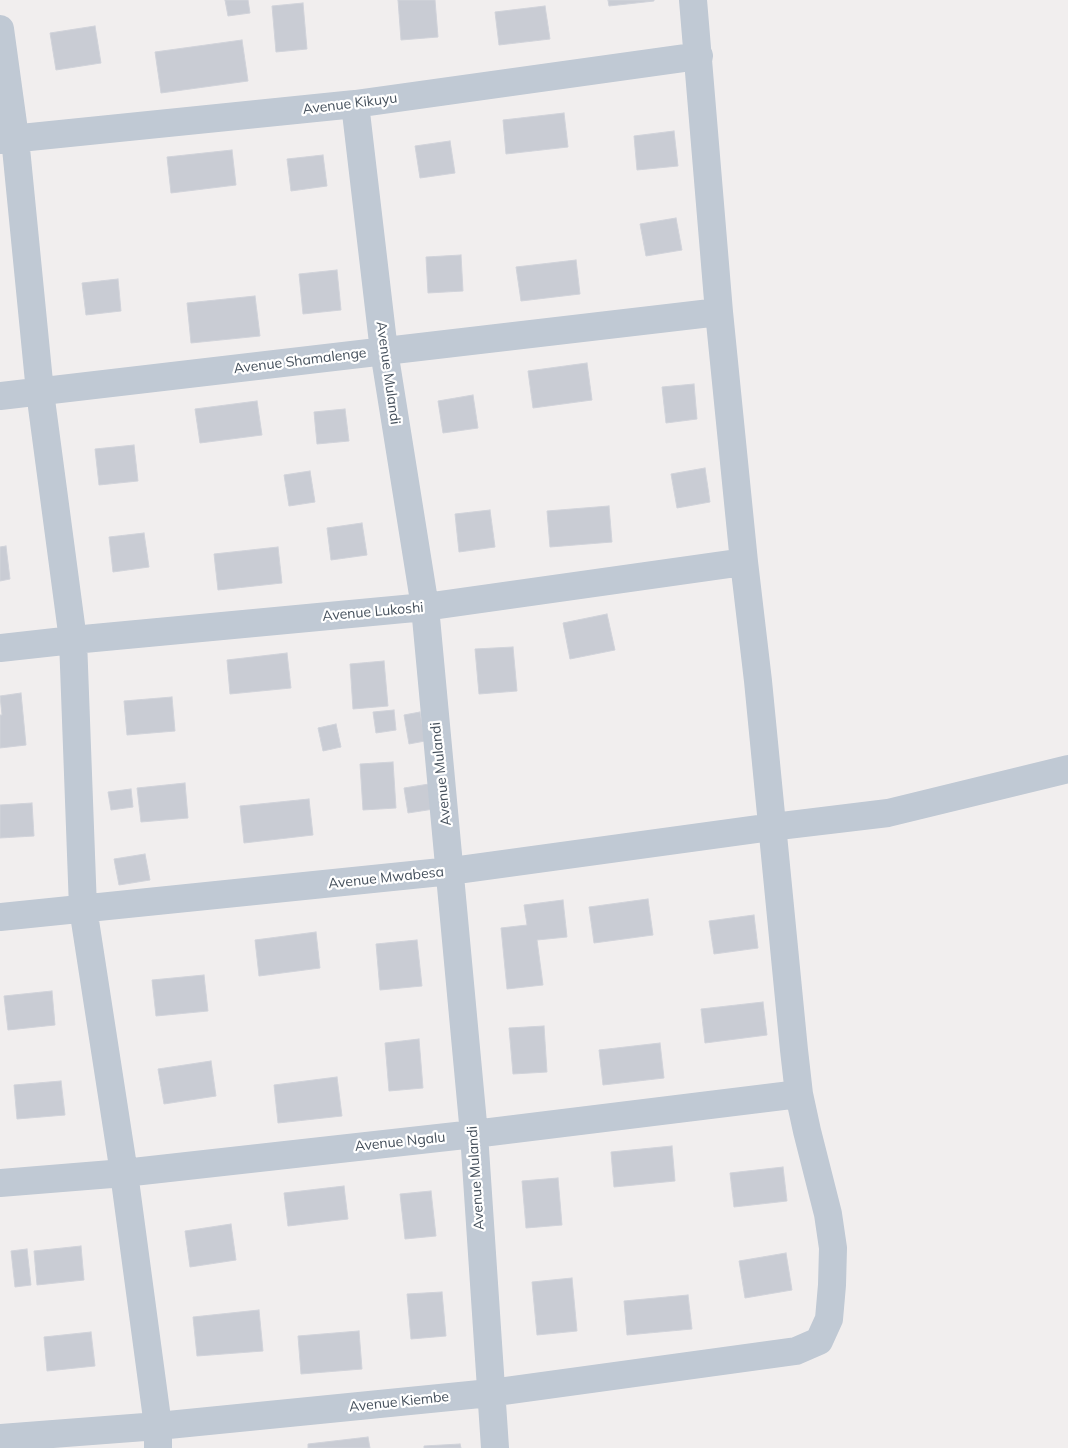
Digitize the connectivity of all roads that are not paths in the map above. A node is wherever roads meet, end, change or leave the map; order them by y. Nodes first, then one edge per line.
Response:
1 (693, 0) edge
2 (0, 29) edge
3 (698, 56) junction
4 (355, 104) junction
5 (8, 139) edge
6 (719, 312) junction
7 (384, 351) junction
8 (40, 392) junction
9 (0, 396) edge
10 (744, 562) junction
11 (425, 607) junction
12 (73, 640) junction
13 (0, 648) edge
14 (1068, 769) edge
15 (772, 827) junction
16 (451, 871) junction
17 (83, 908) junction
18 (0, 917) edge
19 (799, 1094) junction
20 (474, 1134) junction
21 (124, 1173) junction
22 (0, 1183) edge
23 (490, 1393) junction
24 (158, 1437) edge
25 (0, 1438) edge
26 (495, 1448) edge

1 - 3 street, Avenue Kiembe
2 - 5 street
3 - 4 street, Avenue Kikuyu
3 - 6 street, Avenue Kiembe
4 - 5 street, Avenue Kikuyu
4 - 7 street, Avenue Mulandi
5 - 8 street
6 - 7 street, Avenue Shamalenge
6 - 10 street, Avenue Kiembe
7 - 8 street, Avenue Shamalenge
7 - 11 street, Avenue Mulandi
8 - 9 street, Avenue Shamalenge
8 - 12 street
10 - 11 street, Avenue Lukoshi
10 - 15 street, Avenue Kiembe
11 - 12 street, Avenue Lukoshi
11 - 16 street, Avenue Mulandi
12 - 13 street, Avenue Lukoshi
12 - 17 street
14 - 15 street, Avenue Mwabesa
15 - 16 street, Avenue Mwabesa
15 - 19 street, Avenue Kiembe
16 - 17 street, Avenue Mwabesa
16 - 20 street, Avenue Mulandi
17 - 18 street, Avenue Mwabesa
17 - 21 street
19 - 20 street, Avenue Ngalu
19 - 23 street, Avenue Kiembe
20 - 21 street, Avenue Ngalu
20 - 23 street, Avenue Mulandi
21 - 22 street, Avenue Ngalu
21 - 24 street
23 - 24 street, Avenue Kiembe
23 - 26 street, Avenue Mulandi
24 - 25 street, Avenue Kiembe

